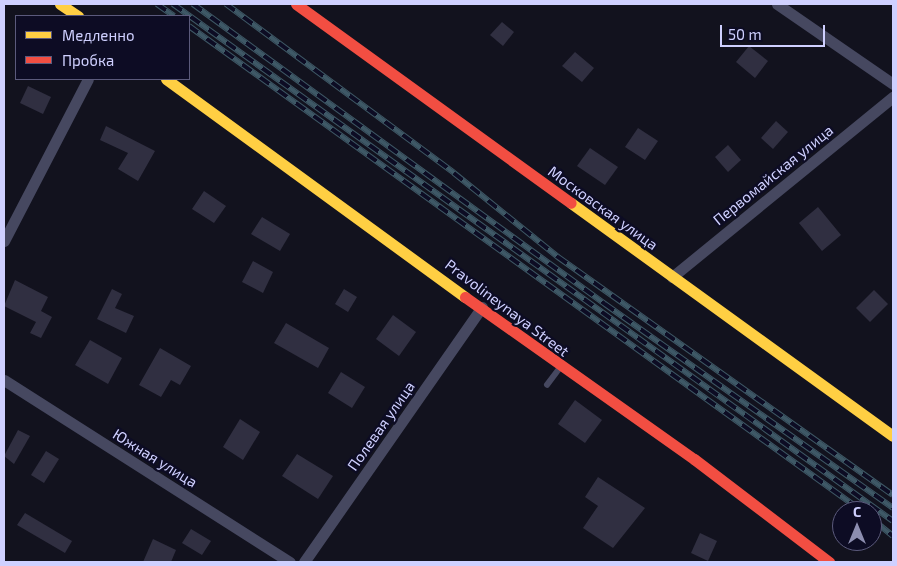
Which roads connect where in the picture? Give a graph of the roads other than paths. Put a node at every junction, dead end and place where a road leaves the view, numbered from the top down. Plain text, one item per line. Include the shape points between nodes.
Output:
1 (60, 4) edge
2 (296, 4) edge
3 (777, 4) edge
4 (76, 15) edge
5 (87, 80) edge
6 (167, 80) edge
7 (893, 84) edge
8 (893, 97) edge
9 (4, 241) edge
10 (672, 277) junction
11 (482, 307) junction
12 (560, 367) junction
13 (4, 380) edge
14 (547, 385) dead end
15 (893, 436) edge
16 (290, 562) edge
17 (304, 562) edge
18 (829, 562) edge

1 - 4 main road
2 - 10 main road, Московская улица
3 - 7 street
5 - 9 street
6 - 11 main road, Pravolineynaya Street
8 - 10 street, Первомайская улица
10 - 15 main road, Московская улица
11 - 12 main road, Pravolineynaya Street
11 - 17 street, Полевая улица
12 - 14 lane
12 - 18 main road, Pravolineynaya Street via 694,459
13 - 16 street, Южная улица

